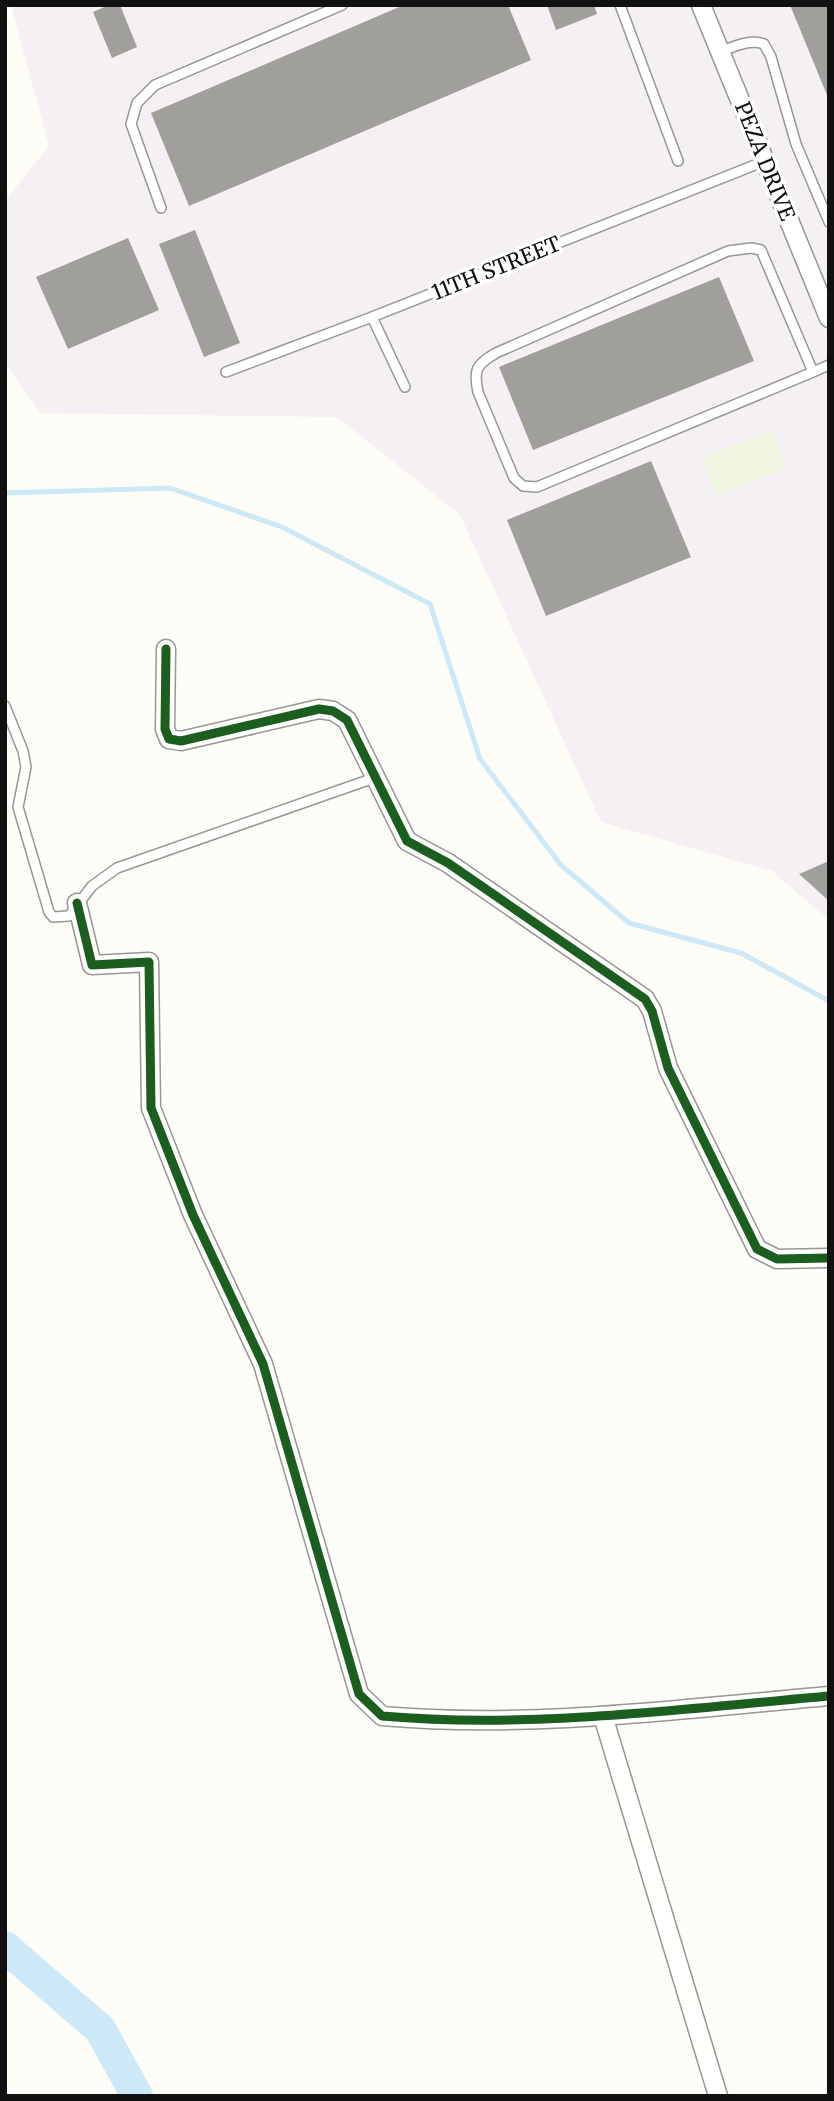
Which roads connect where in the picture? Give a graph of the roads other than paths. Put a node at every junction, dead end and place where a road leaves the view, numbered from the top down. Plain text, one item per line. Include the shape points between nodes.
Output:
1 (342, 5) edge
2 (620, 5) edge
3 (701, 5) edge
4 (720, 52) junction
5 (678, 161) dead end
6 (765, 161) junction
7 (161, 208) dead end
8 (829, 222) edge
9 (372, 317) junction
10 (829, 318) edge
11 (829, 365) edge
12 (226, 372) dead end
13 (813, 372) junction
14 (405, 387) dead end
15 (166, 649) dead end
16 (5, 706) edge
17 (374, 778) junction
18 (77, 903) junction
19 (829, 1258) edge
20 (829, 1696) edge
21 (603, 1716) junction
22 (718, 2096) edge

1 - 7 lane via 155,85 137,103 131,124
2 - 5 lane
3 - 4 street, PEZA DRIVE
4 - 6 street, PEZA DRIVE
4 - 8 lane via 755,41 764,44 796,144
6 - 9 lane, 11TH STREET
6 - 10 street, PEZA DRIVE
9 - 12 lane, 11TH STREET
9 - 14 lane
11 - 13 lane
13 - 13 lane via 537,487 523,486 514,478 475,377 480,362 496,352 728,251 751,248 761,250
15 - 17 street via 165,729 169,739 181,741 319,709 333,711 347,720
16 - 18 lane via 26,767 18,807 49,912 53,917 69,916
17 - 18 lane via 117,868
17 - 19 street via 407,841 448,863 645,999 668,1068 757,1249 776,1259
18 - 21 street via 92,965 149,962 151,1108 193,1215 263,1364 359,1694 382,1716 437,1721
20 - 21 street
21 - 22 street

